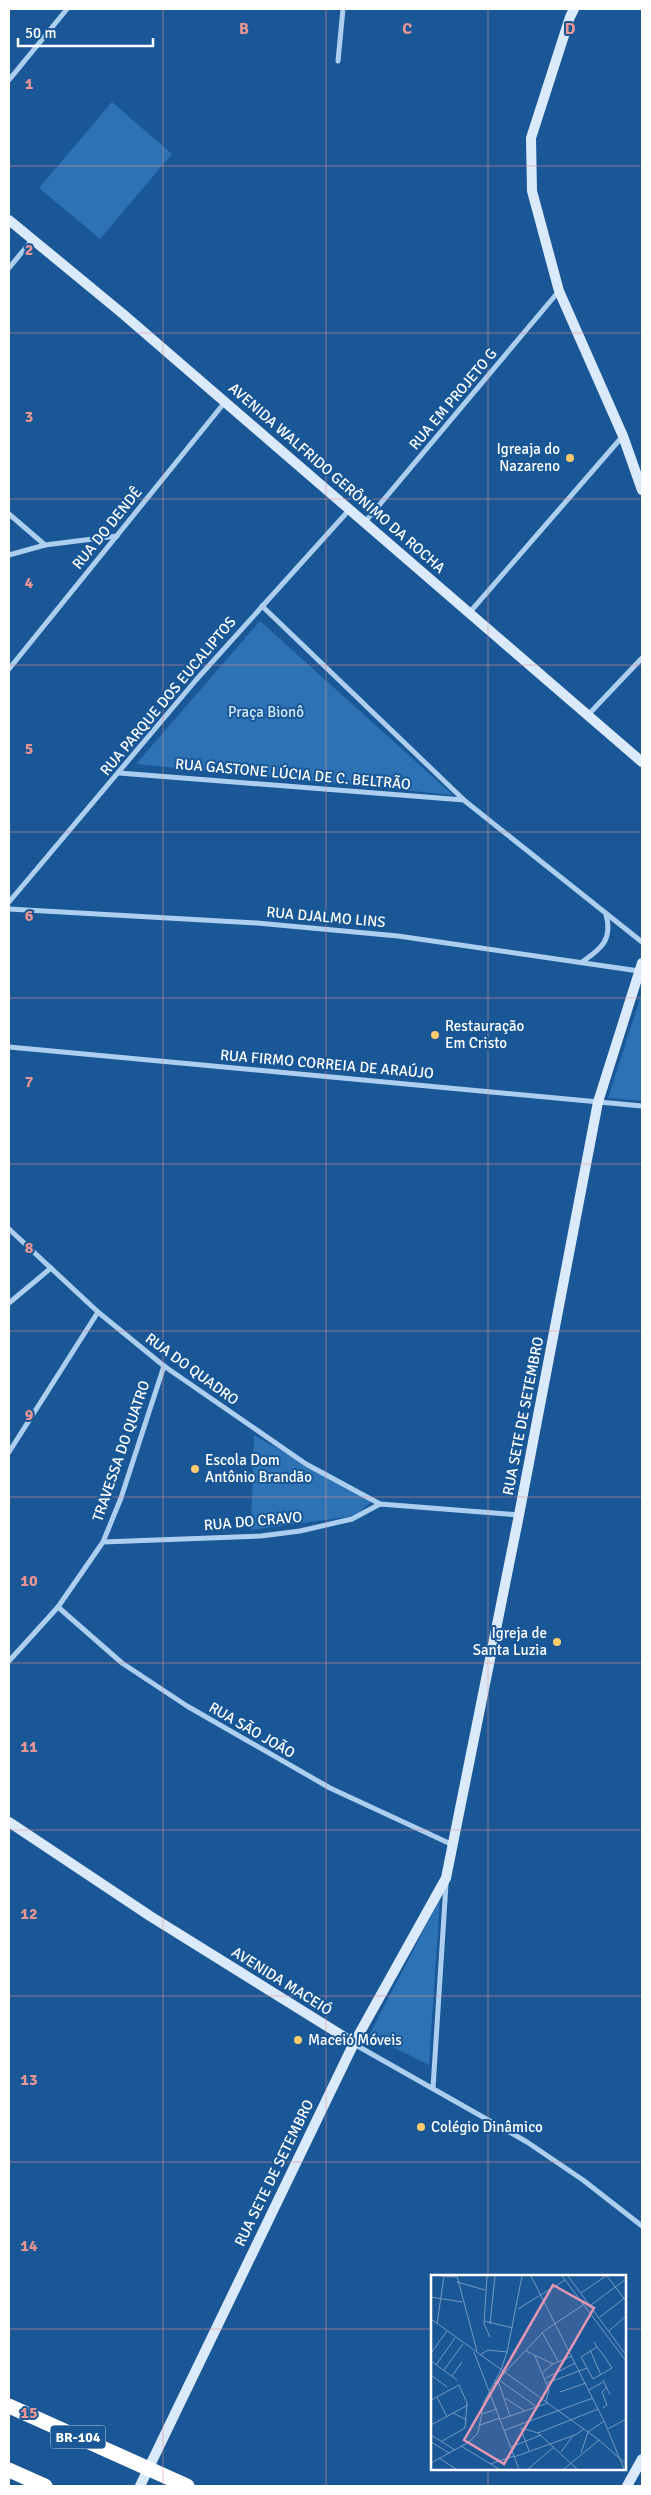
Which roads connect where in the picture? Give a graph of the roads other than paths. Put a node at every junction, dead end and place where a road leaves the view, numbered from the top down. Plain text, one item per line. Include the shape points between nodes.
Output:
1 (67, 9) edge
2 (343, 9) edge
3 (574, 9) edge
4 (338, 61) dead end
5 (9, 80) edge
6 (9, 220) edge
7 (32, 239) junction
8 (9, 268) edge
9 (559, 291) junction
10 (225, 402) junction
11 (623, 436) junction
12 (642, 490) edge
13 (350, 510) junction
14 (9, 514) edge
15 (365, 522) junction
16 (117, 536) junction
17 (45, 545) junction
18 (9, 555) edge
19 (262, 606) junction
20 (470, 612) junction
21 (642, 658) edge
22 (9, 669) edge
23 (587, 716) junction
24 (641, 760) edge
25 (119, 773) junction
26 (465, 800) junction
27 (9, 902) edge
28 (9, 909) edge
29 (606, 914) junction
30 (642, 942) edge
31 (582, 962) junction
32 (641, 967) edge
33 (9, 1047) edge
34 (598, 1102) junction
35 (642, 1106) edge
36 (9, 1229) edge
37 (51, 1268) junction
38 (9, 1303) edge
39 (98, 1312) junction
40 (164, 1366) junction
41 (9, 1452) edge
42 (380, 1504) junction
43 (520, 1515) junction
44 (103, 1542) junction
45 (58, 1607) junction
46 (9, 1661) edge
47 (9, 1822) edge
48 (453, 1844) junction
49 (446, 1878) junction
50 (354, 2043) junction
51 (433, 2088) junction
52 (642, 2226) edge
53 (9, 2406) edge
54 (642, 2459) edge
55 (147, 2469) junction
56 (9, 2470) edge
57 (45, 2486) edge
58 (140, 2486) edge
59 (187, 2486) edge
60 (627, 2486) edge

1 - 5 street
2 - 4 street
3 - 9 street via 531,138 532,192
6 - 7 street, AVENIDA WALFRIDO GERÔNIMO DA ROCHA
7 - 8 street
7 - 10 street, AVENIDA WALFRIDO GERÔNIMO DA ROCHA
9 - 11 street
9 - 15 street, RUA EM PROJETO G
10 - 13 street, AVENIDA WALFRIDO GERÔNIMO DA ROCHA
10 - 16 street, RUA DO DENDÊ
11 - 12 street
11 - 20 street
13 - 15 street, AVENIDA WALFRIDO GERÔNIMO DA ROCHA
13 - 19 street, RUA PARQUE DOS EUCALIPTOS
14 - 17 street
15 - 20 street, AVENIDA WALFRIDO GERÔNIMO DA ROCHA
16 - 17 street
16 - 22 street, RUA DO DENDÊ
17 - 18 street
19 - 25 street, RUA PARQUE DOS EUCALIPTOS
19 - 26 street
20 - 23 street, AVENIDA WALFRIDO GERÔNIMO DA ROCHA
21 - 23 street
23 - 24 street, AVENIDA WALFRIDO GERÔNIMO DA ROCHA
25 - 26 street, RUA GASTONE LÚCIA DE C. BELTRÃO
25 - 27 street, RUA PARQUE DOS EUCALIPTOS
26 - 29 street
28 - 31 street, RUA DJALMO LINS via 257,923 398,936
29 - 30 street
29 - 31 street via 608,936 601,950
31 - 32 street, RUA DJALMO LINS
32 - 34 street, RUA SETE DE SETEMBRO
33 - 34 street, RUA FIRMO CORREIA DE ARAÚJO
34 - 35 street, RUA FIRMO CORREIA DE ARAÚJO
34 - 43 street, RUA SETE DE SETEMBRO
36 - 37 street, RUA DO QUADRO
37 - 38 street
37 - 39 street, RUA DO QUADRO
39 - 40 street, RUA DO QUADRO
39 - 41 street
40 - 42 street, RUA DO QUADRO via 306,1464
40 - 44 street, TRAVESSA DO QUATRO via 121,1498
42 - 43 street
42 - 44 street, RUA DO CRAVO via 352,1519 300,1531 261,1536
43 - 48 street, RUA SETE DE SETEMBRO
44 - 45 street, TRAVESSA DO QUATRO
45 - 46 street, TRAVESSA DO QUATRO
45 - 48 street, RUA SÃO JOÃO via 122,1663 187,1706 330,1788
47 - 50 street, AVENIDA MACEIÓ via 150,1916
48 - 49 street, RUA SETE DE SETEMBRO
49 - 50 street, RUA SETE DE SETEMBRO
49 - 51 street, RUA SETE DE SETEMBRO
50 - 51 street, AVENIDA MACEIÓ
50 - 55 street, RUA SETE DE SETEMBRO
51 - 52 street, AVENIDA MACEIÓ via 527,2142
53 - 55 highway, BR-104
54 - 60 street
55 - 58 street, RUA SETE DE SETEMBRO
55 - 59 highway, BR-104
56 - 57 highway

